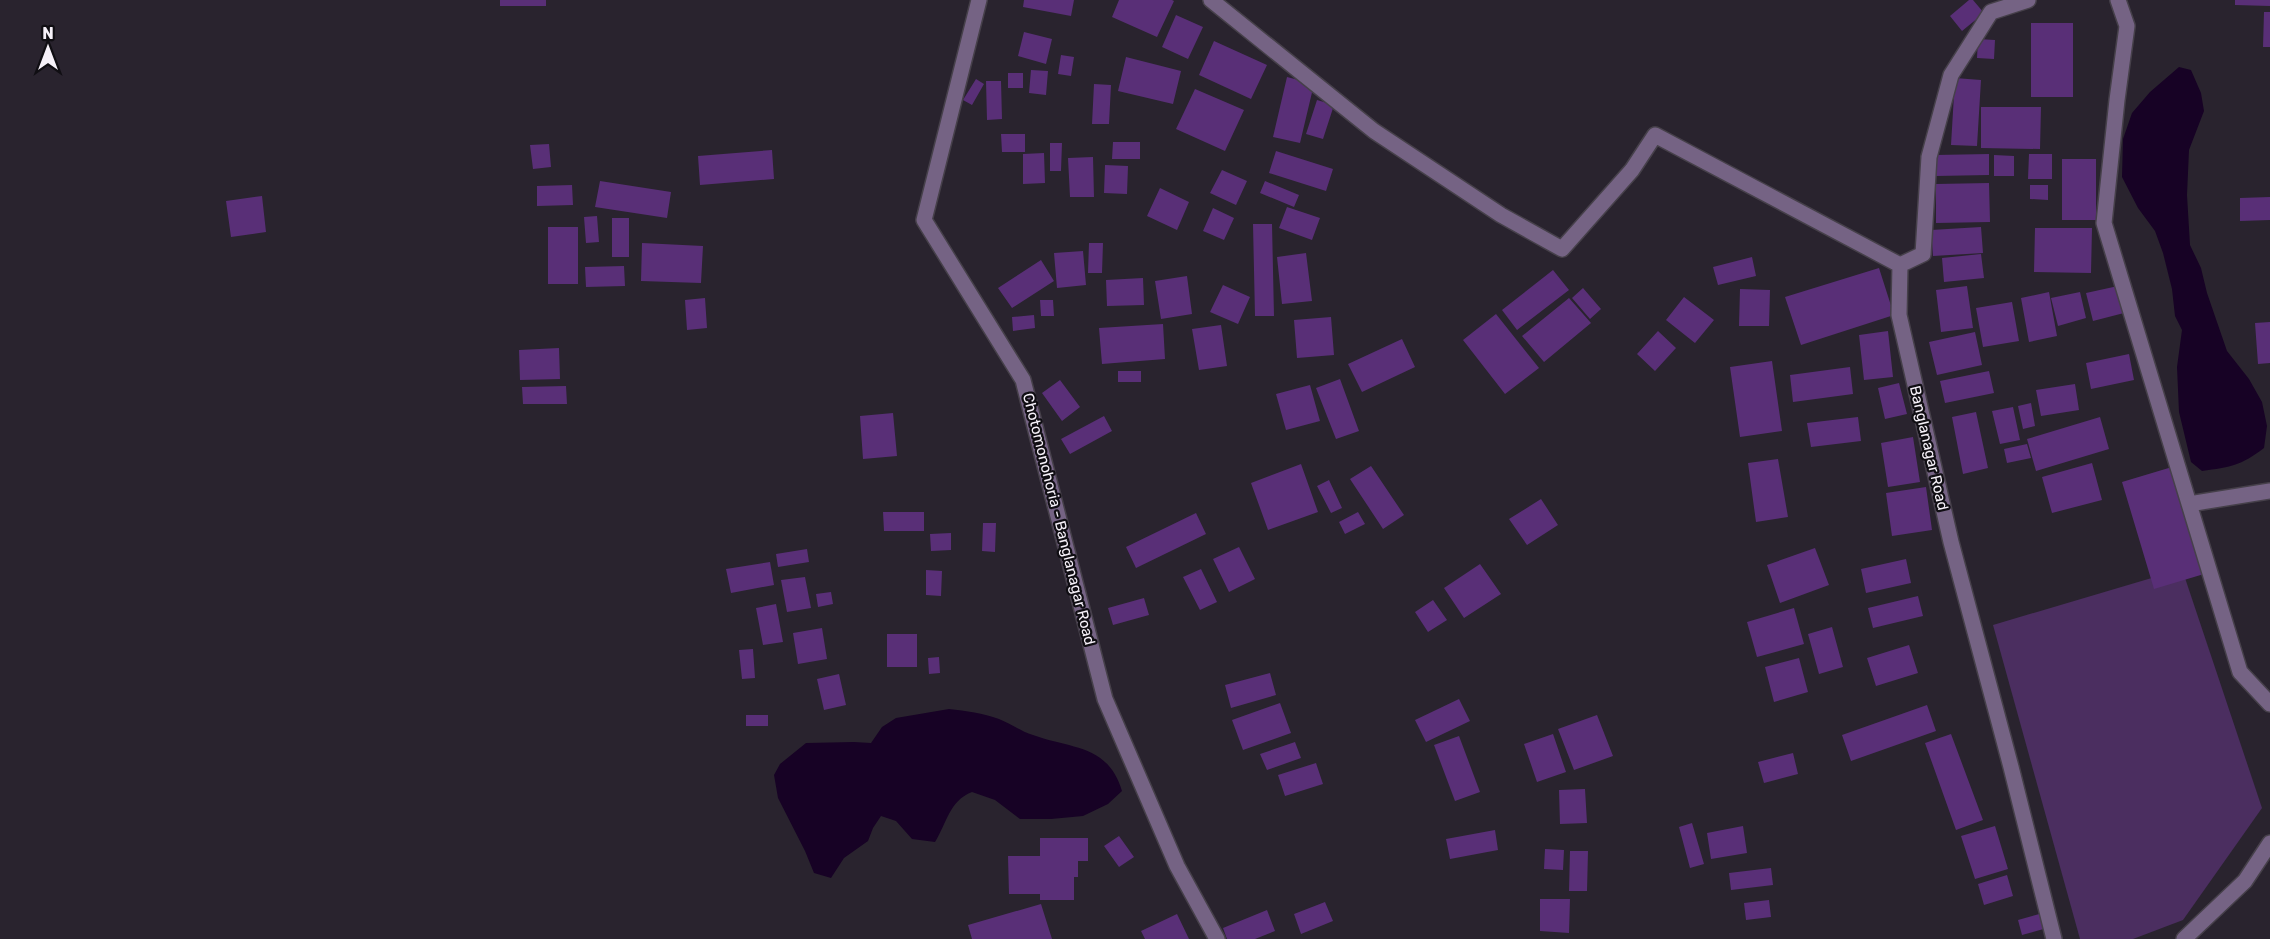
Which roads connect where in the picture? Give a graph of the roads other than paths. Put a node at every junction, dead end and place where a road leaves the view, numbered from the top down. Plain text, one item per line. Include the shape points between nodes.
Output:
1 (979, 0) edge
2 (1211, 0) edge
3 (2028, 0) edge
4 (2118, 0) edge
5 (1900, 265) junction
6 (2270, 491) edge
7 (2189, 504) junction
8 (2270, 704) edge
9 (2270, 843) edge
10 (1217, 939) edge
11 (2054, 939) edge
12 (2184, 939) edge

1 - 10 street, Chotomonohoria - Banglanagar Road via 924,220 1023,380 1105,699 1177,866
2 - 5 street via 1374,131 1501,215 1562,249 1632,170 1655,135
3 - 5 street via 1991,12 1951,75 1929,157 1923,254
4 - 7 street via 2127,26 2104,224
5 - 11 street, Banglanagar Road via 1899,315 1945,519
6 - 7 street
7 - 8 street via 2240,672
9 - 12 street via 2245,881

